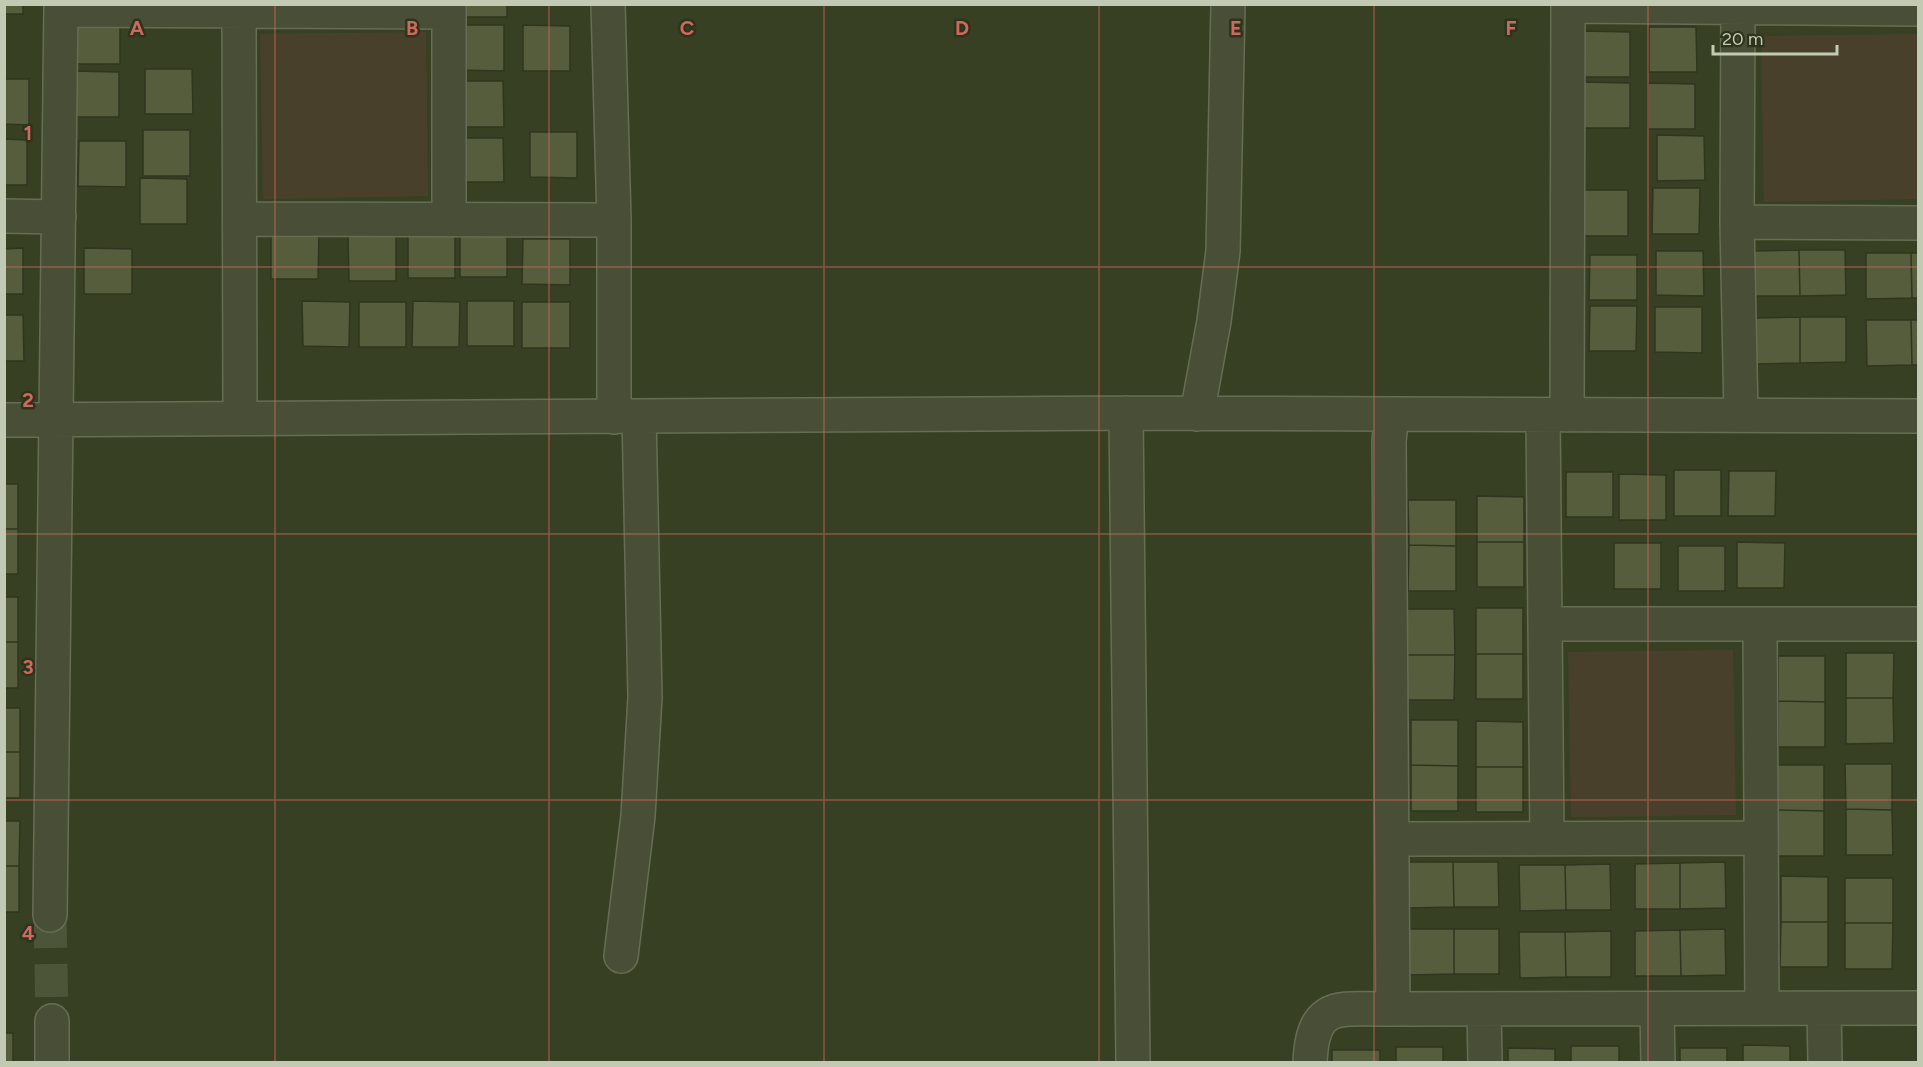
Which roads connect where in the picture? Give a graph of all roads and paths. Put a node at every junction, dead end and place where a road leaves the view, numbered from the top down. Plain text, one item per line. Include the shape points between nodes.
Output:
1 (608, 4) edge
2 (1228, 4) edge
3 (1568, 5) edge
4 (61, 7) edge
5 (449, 8) edge
6 (1738, 8) junction
7 (1918, 9) edge
8 (239, 11) junction
9 (4, 216) edge
10 (58, 217) junction
11 (240, 219) junction
12 (449, 220) junction
13 (614, 220) junction
14 (1737, 222) junction
15 (1918, 223) edge
16 (1126, 413) junction
17 (1197, 414) junction
18 (1392, 414) junction
19 (1555, 415) junction
20 (1741, 415) junction
21 (1918, 416) edge
22 (627, 417) junction
23 (240, 418) junction
24 (4, 420) edge
25 (57, 420) junction
26 (1545, 624) junction
27 (1760, 624) junction
28 (1918, 624) edge
29 (1392, 838) junction
30 (1546, 838) junction
31 (1761, 838) junction
32 (50, 915) tunnel mouth
33 (621, 956) dead end
34 (1762, 1008) junction
35 (1918, 1008) edge
36 (1393, 1009) junction
37 (1484, 1009) junction
38 (1657, 1009) junction
39 (1824, 1009) junction
40 (52, 1021) tunnel mouth
41 (52, 1062) edge
42 (1133, 1062) edge
43 (1310, 1062) edge
44 (1485, 1062) edge
45 (1658, 1062) edge
46 (1825, 1062) edge

1 - 13 street
2 - 17 street via 1223,251
3 - 6 street
3 - 19 street
4 - 8 street
4 - 10 street
5 - 8 street
5 - 12 street
6 - 7 street
6 - 14 street
8 - 11 street
9 - 10 street
10 - 25 street
11 - 12 street
11 - 23 street
12 - 13 street
13 - 22 street
14 - 15 street
14 - 20 street
16 - 17 street
16 - 22 street
16 - 42 street
17 - 18 street
18 - 19 street
18 - 29 street
19 - 20 street
19 - 26 street
20 - 21 street
22 - 23 street
22 - 33 street via 645,696 638,816
23 - 25 street
24 - 25 street
25 - 32 street
26 - 27 street
26 - 30 street
27 - 28 street
27 - 31 street
29 - 30 street
29 - 36 street
30 - 31 street
31 - 34 street
34 - 38 street
34 - 39 street
35 - 39 street
36 - 37 street
36 - 43 street via 1325,1014 1316,1025
37 - 38 street
37 - 44 street
38 - 45 street
39 - 46 street
40 - 41 street

